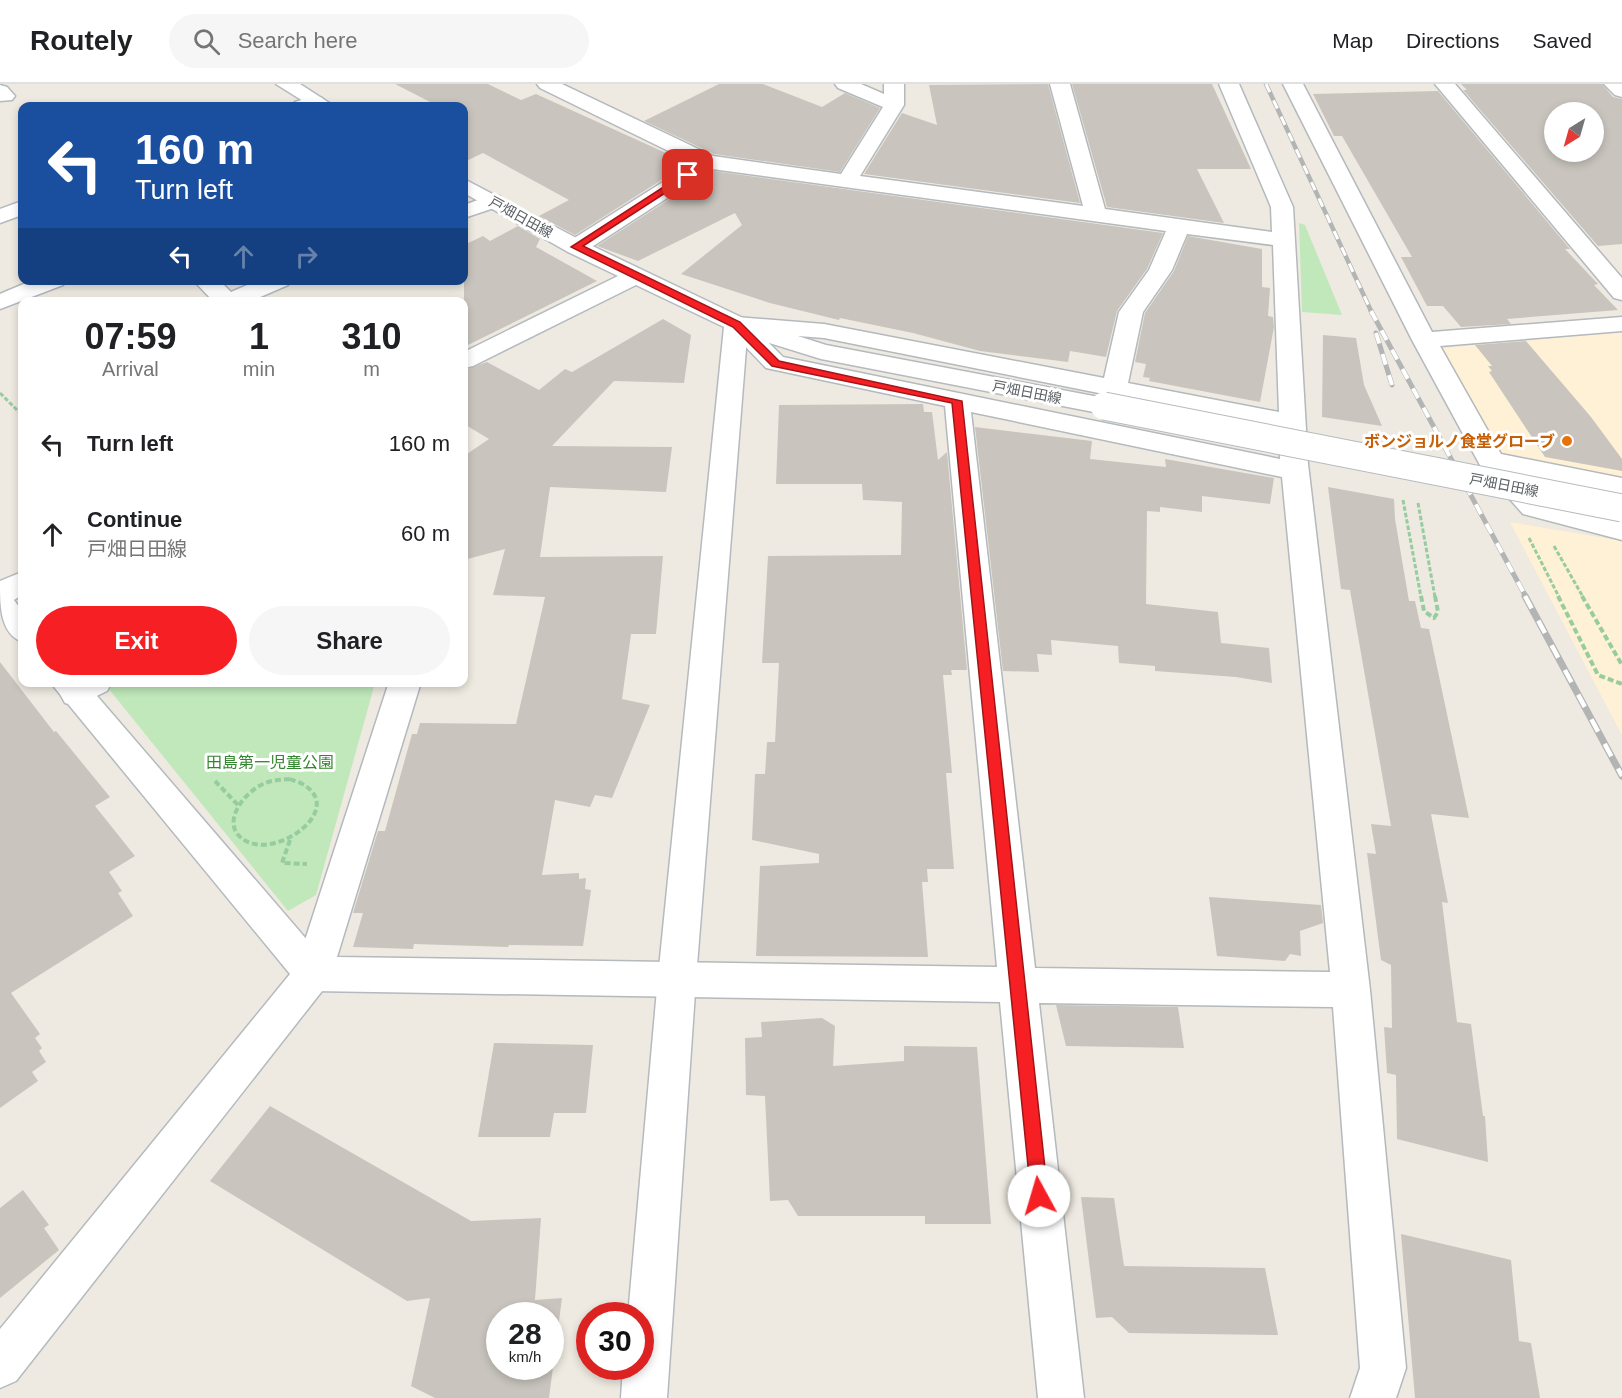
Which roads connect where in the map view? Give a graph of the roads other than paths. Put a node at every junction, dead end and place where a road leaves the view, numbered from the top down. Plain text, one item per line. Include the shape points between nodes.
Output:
1 (285, 84) edge
2 (547, 84) edge
3 (845, 84) edge
4 (894, 84) edge
5 (1060, 84) edge
6 (1229, 84) edge
7 (1293, 84) edge
8 (1445, 84) edge
9 (1614, 84) edge
10 (1622, 91) edge
11 (310, 102) edge
12 (894, 105) junction
13 (708, 162) junction
14 (847, 181) junction
15 (468, 187) edge
16 (492, 201) junction
17 (18, 209) edge
18 (468, 210) edge
19 (1096, 215) junction
20 (0, 216) edge
21 (1179, 226) junction
22 (1282, 240) junction
23 (576, 247) junction
24 (636, 276) junction
25 (42, 285) edge
26 (209, 285) edge
27 (267, 285) edge
28 (1622, 293) edge
29 (223, 297) edge
30 (237, 297) edge
31 (0, 302) edge
32 (736, 324) junction
33 (1622, 324) edge
34 (1424, 340) junction
35 (468, 359) edge
36 (1109, 397) junction
37 (957, 401) junction
38 (1293, 423) junction
39 (1491, 461) junction
40 (1295, 471) junction
41 (1622, 487) edge
42 (1622, 508) edge
43 (1622, 530) edge
44 (18, 585) edge
45 (0, 594) edge
46 (0, 604) edge
47 (18, 626) edge
48 (80, 687) edge
49 (403, 687) edge
50 (313, 974) junction
51 (677, 978) junction
52 (1017, 985) junction
53 (1351, 990) junction
54 (0, 1365) edge
55 (644, 1398) edge
56 (1061, 1398) edge
57 (1373, 1398) edge

1 - 11 street
2 - 13 street
3 - 12 street
4 - 12 street
5 - 19 street
6 - 22 street via 1282,207
7 - 34 street
8 - 28 street
9 - 10 street
12 - 14 street
13 - 14 street
13 - 23 street
14 - 19 street
15 - 16 street, 戸畑日田線
16 - 18 street
16 - 23 street, 戸畑日田線
17 - 20 street
19 - 21 street
21 - 22 street
21 - 36 street via 1160,270 1131,312
22 - 38 street
23 - 24 street, 戸畑日田線
24 - 32 street, 戸畑日田線
24 - 35 street
25 - 31 street
26 - 29 street
27 - 30 street
32 - 36 street, 戸畑日田線 via 821,352
32 - 37 street via 775,363
32 - 51 street
33 - 34 street
34 - 39 street
36 - 38 street
36 - 42 street, 戸畑日田線, bridge
37 - 40 street
37 - 52 street
38 - 40 street
39 - 41 street
39 - 43 street via 1533,507
40 - 53 street
44 - 45 street
46 - 47 street
48 - 50 street
49 - 50 street
50 - 51 street
50 - 54 street
51 - 52 street
51 - 55 street
52 - 53 street
52 - 56 street
53 - 57 street via 1383,1368

